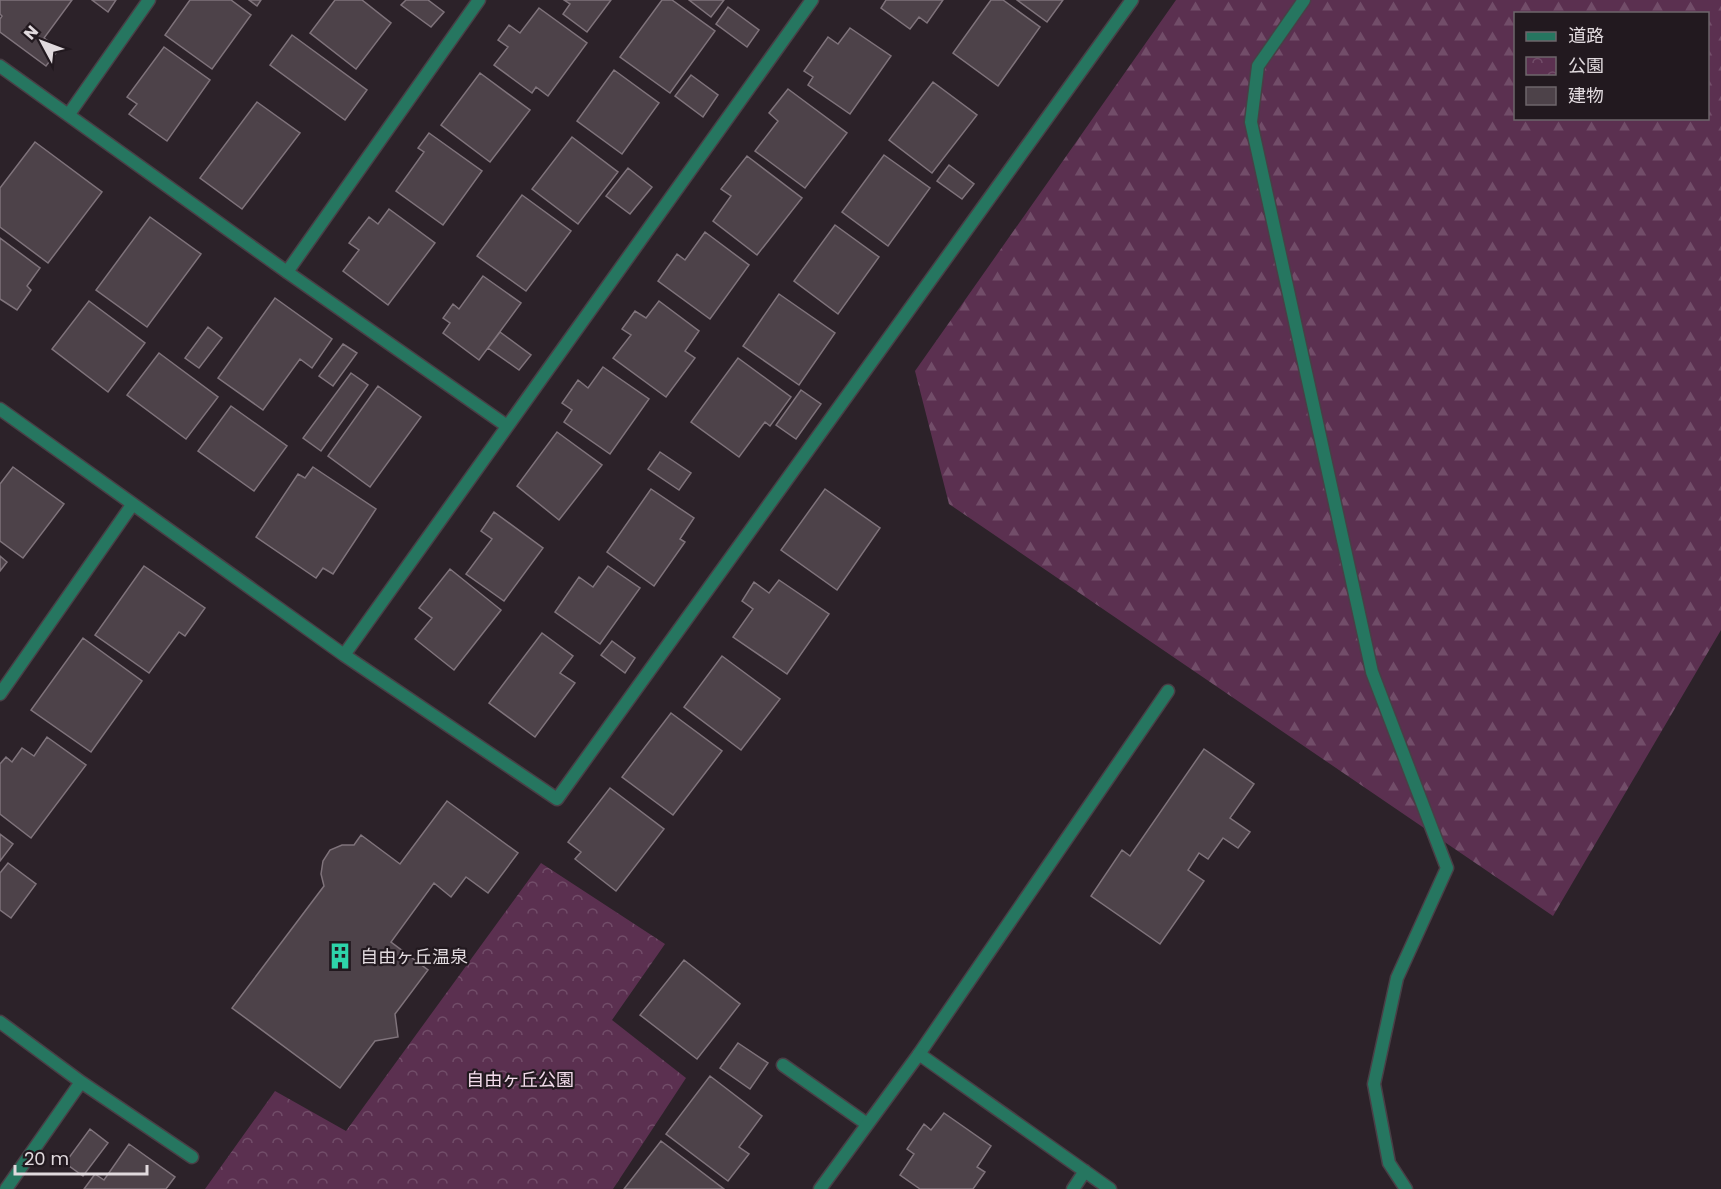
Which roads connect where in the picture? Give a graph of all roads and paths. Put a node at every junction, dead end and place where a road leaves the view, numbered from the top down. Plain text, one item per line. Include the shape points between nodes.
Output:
1 (149, 0) edge
2 (480, 0) edge
3 (812, 0) edge
4 (1132, 0) edge
5 (1304, 0) edge
6 (0, 66) edge
7 (69, 114) junction
8 (287, 272) junction
9 (0, 409) edge
10 (507, 426) junction
11 (132, 505) junction
12 (344, 655) junction
13 (1168, 692) dead end
14 (0, 694) edge
15 (0, 1022) edge
16 (919, 1054) junction
17 (783, 1065) dead end
18 (81, 1082) junction
19 (867, 1124) junction
20 (192, 1157) dead end
21 (1085, 1172) junction
22 (6, 1189) edge
23 (820, 1189) edge
24 (1073, 1189) edge
25 (1110, 1189) edge
26 (1406, 1189) edge

1 - 7 street
2 - 8 street
3 - 10 street
4 - 12 street via 557,799
5 - 26 street via 1258,66 1251,122 1372,672 1447,868 1397,978 1374,1084 1389,1163
6 - 7 street
7 - 8 street
8 - 10 street
9 - 11 street
10 - 12 street
11 - 12 street
11 - 14 street
13 - 16 street
15 - 18 street
16 - 19 street
16 - 21 street
17 - 19 street
18 - 20 street
18 - 22 street
19 - 23 street
21 - 24 street
21 - 25 street

